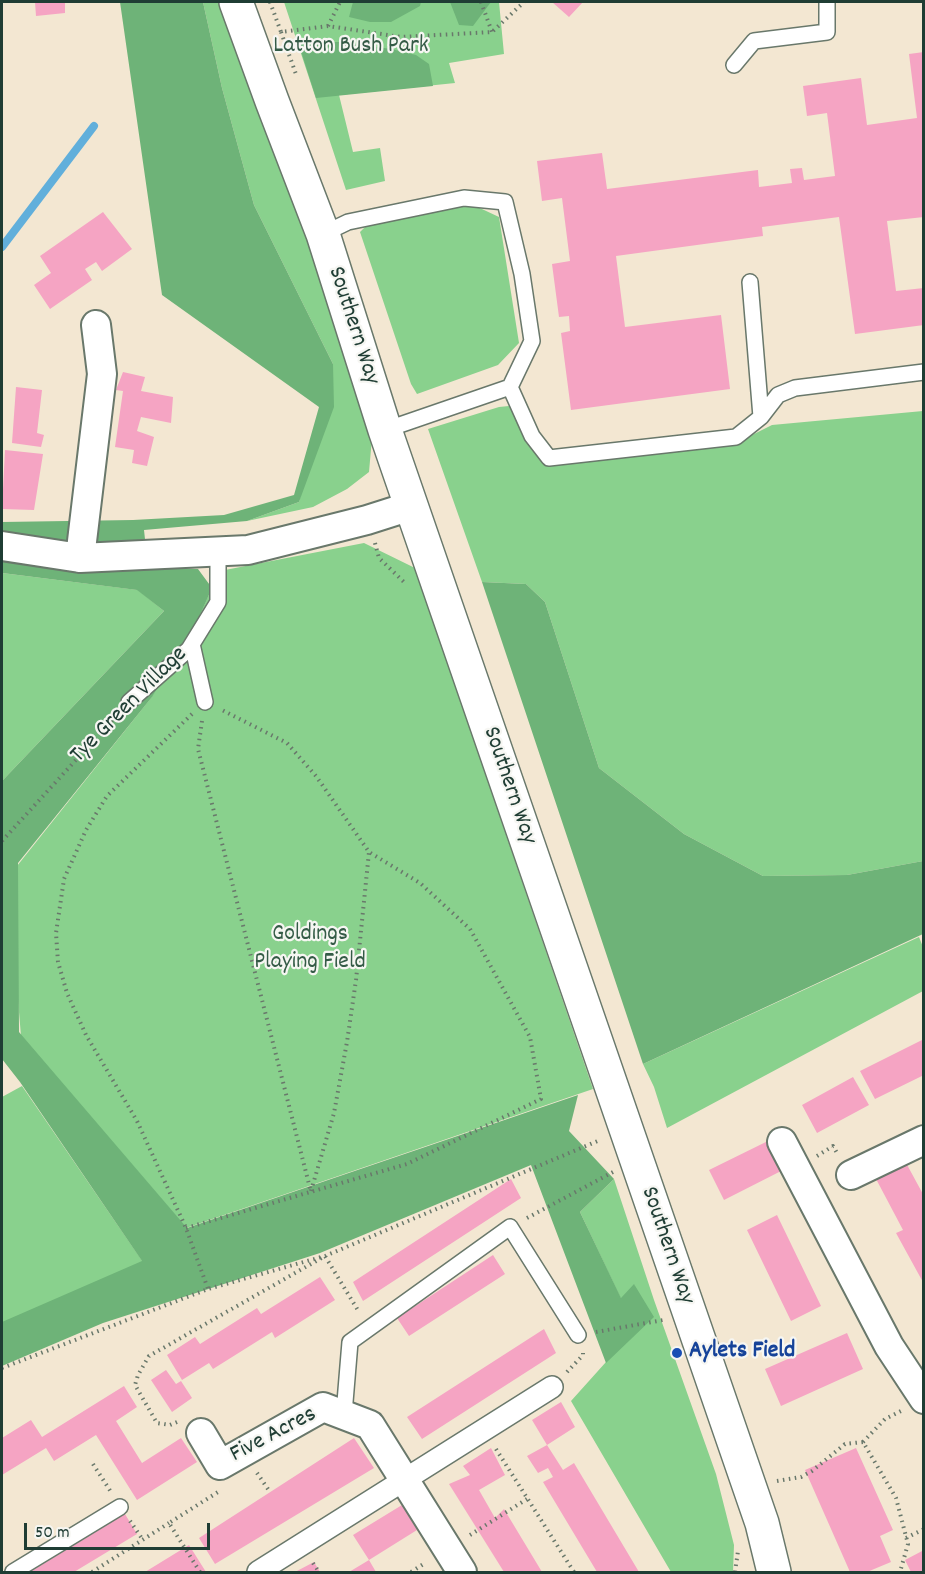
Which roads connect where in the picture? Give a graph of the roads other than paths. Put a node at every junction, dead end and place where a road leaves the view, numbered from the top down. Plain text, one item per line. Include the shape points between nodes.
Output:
1 (236, 2) edge
2 (827, 2) edge
3 (734, 65) dead end
4 (323, 234) junction
5 (750, 282) dead end
6 (96, 325) dead end
7 (924, 372) edge
8 (510, 387) junction
9 (761, 417) junction
10 (385, 430) junction
11 (411, 506) junction
12 (2, 546) edge
13 (218, 552) junction
14 (80, 558) junction
15 (192, 644) junction
16 (129, 702) road end
17 (205, 702) road end
18 (924, 1140) edge
19 (782, 1142) dead end
20 (850, 1175) road end
21 (578, 1335) road end
22 (552, 1387) road end
23 (923, 1399) edge
24 (344, 1414) junction
25 (201, 1433) road end
26 (404, 1480) junction
27 (120, 1507) dead end
28 (13, 1572) edge
29 (258, 1572) edge
30 (462, 1572) edge
31 (774, 1572) edge

1 - 4 main road, Southern Way
2 - 3 lane via 827,32 754,41
4 - 8 lane via 348,222 464,198 505,202 532,341
4 - 10 main road, Southern Way
5 - 9 lane
6 - 14 street via 102,374
7 - 9 lane via 795,388 778,395
8 - 9 lane via 532,436 549,458 736,437
8 - 10 lane
10 - 11 main road, Southern Way
11 - 13 street via 248,550
11 - 31 main road, Southern Way via 762,1523
12 - 14 street
13 - 14 street
13 - 15 lane, Tye Green Village via 218,602
15 - 16 lane, Tye Green Village
15 - 17 lane
18 - 20 street
19 - 23 street via 889,1346
21 - 24 lane via 510,1227 350,1342
22 - 26 street
24 - 25 street, Five Acres via 323,1407 220,1465
24 - 26 street, Five Acres via 370,1425
26 - 29 street
26 - 30 street, Five Acres
27 - 28 lane

